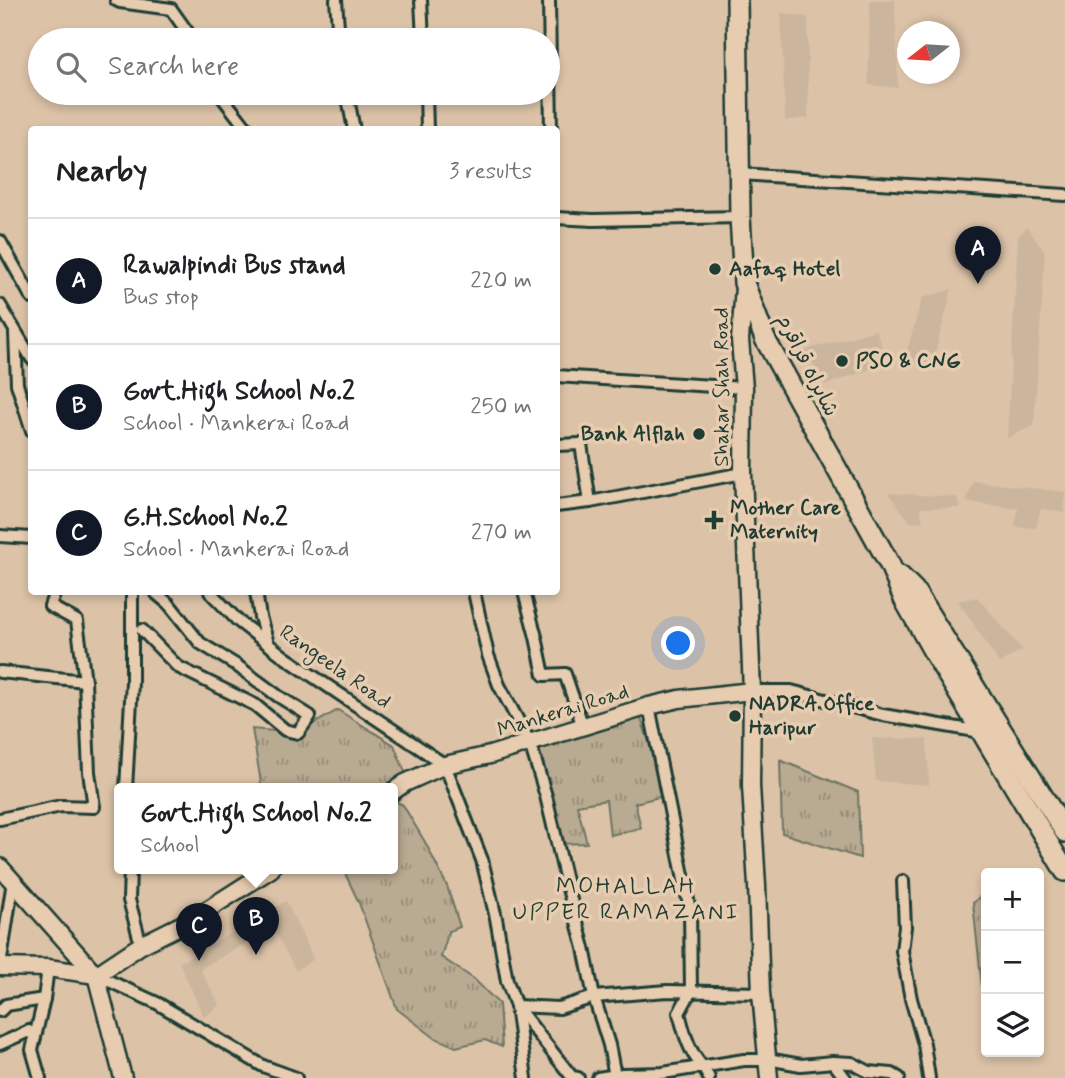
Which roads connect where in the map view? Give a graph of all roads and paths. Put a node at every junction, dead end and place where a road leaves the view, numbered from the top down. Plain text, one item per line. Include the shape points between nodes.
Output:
1 (116, 0) edge
2 (336, 0) edge
3 (421, 0) edge
4 (548, 0) edge
5 (737, 0) edge
6 (184, 28) edge
7 (338, 28) edge
8 (422, 28) edge
9 (549, 28) edge
10 (228, 105) edge
11 (349, 105) edge
12 (426, 105) edge
13 (550, 105) edge
14 (245, 126) edge
15 (353, 126) edge
16 (427, 126) edge
17 (551, 126) edge
18 (740, 174) junction
19 (1065, 195) edge
20 (740, 217) junction
21 (560, 218) edge
22 (0, 241) edge
23 (744, 282) junction
24 (28, 291) edge
25 (0, 305) edge
26 (15, 333) junction
27 (28, 353) edge
28 (560, 376) edge
29 (744, 388) junction
30 (28, 418) edge
31 (560, 445) edge
32 (743, 473) junction
33 (590, 502) junction
34 (560, 506) edge
35 (0, 536) edge
36 (28, 538) edge
37 (890, 565) junction
38 (54, 595) edge
39 (132, 595) edge
40 (158, 595) edge
41 (213, 595) edge
42 (256, 595) edge
43 (475, 595) edge
44 (525, 595) edge
45 (142, 629) dead end
46 (268, 644) junction
47 (0, 673) edge
48 (85, 681) junction
49 (752, 691) junction
50 (649, 706) junction
51 (583, 727) junction
52 (981, 732) junction
53 (530, 743) junction
54 (445, 765) junction
55 (126, 783) edge
56 (398, 788) edge
57 (0, 819) edge
58 (1065, 832) edge
59 (0, 867) edge
60 (1065, 871) edge
61 (130, 874) edge
62 (263, 874) edge
63 (13, 881) junction
64 (903, 881) dead end
65 (141, 945) junction
66 (0, 967) edge
67 (48, 968) junction
68 (96, 975) junction
69 (691, 991) junction
70 (761, 993) junction
71 (594, 997) junction
72 (44, 999) junction
73 (516, 1006) junction
74 (0, 1011) edge
75 (35, 1037) junction
76 (0, 1044) edge
77 (768, 1060) junction
78 (833, 1062) junction
79 (704, 1067) junction
80 (615, 1076) junction
81 (40, 1078) edge
82 (123, 1078) edge
83 (296, 1078) edge
84 (526, 1078) edge
85 (578, 1078) edge
86 (598, 1078) edge
87 (709, 1078) edge
88 (769, 1078) edge
89 (845, 1078) edge
90 (899, 1078) edge
91 (929, 1078) edge

1 - 6 street via 171,9
2 - 7 street
3 - 8 street
4 - 9 street
5 - 18 highway, شاہراہ قراقرم
10 - 14 street
11 - 15 street
12 - 16 street
13 - 17 street
18 - 19 street
18 - 20 highway, شاہراہ قراقرم
20 - 21 street
20 - 23 highway, شاہراہ قراقرم
22 - 24 street
23 - 29 main road, Shakar Shah Road via 740,340
23 - 37 highway, شاہراہ قراقرم via 765,340
25 - 26 street
26 - 27 street
26 - 30 street via 17,384
28 - 29 street
29 - 32 main road, Shakar Shah Road
31 - 33 street via 581,444
32 - 33 street
32 - 49 main road, Shakar Shah Road
33 - 34 street
35 - 36 street
37 - 52 highway, شاہراہ قراقرم via 904,599
37 - 58 highway, شاہراہ قراقرم via 914,590
38 - 48 street via 50,606 77,621
39 - 55 street
40 - 45 street via 200,643 310,716 298,733 285,730 255,705 178,667
41 - 46 street, Rangeela Road
42 - 46 street
43 - 53 street via 499,685
44 - 51 street via 544,675 565,674
46 - 54 street, Rangeela Road
47 - 48 street
48 - 57 street via 94,807 61,806
49 - 50 main road, Mankerai Road
49 - 52 street via 791,691 883,715
49 - 70 main road, Shakar Shah Road via 751,786
50 - 51 main road, Mankerai Road
50 - 69 street via 690,910
51 - 53 main road, Mankerai Road
52 - 60 highway, شاہراہ قراقرم
53 - 54 main road, Mankerai Road
53 - 71 street via 547,796
54 - 56 main road, Mankerai Road
54 - 73 street via 482,860
59 - 63 main road
61 - 65 street via 129,900
62 - 65 main road
63 - 66 street
63 - 68 main road
64 - 91 street via 902,951
65 - 68 main road
66 - 67 main road
67 - 68 main road
67 - 72 street
68 - 82 main road
68 - 83 street via 157,1003 263,1066
69 - 70 street
69 - 71 street
69 - 79 street via 679,1013 686,1037
70 - 77 main road, Shakar Shah Road
71 - 73 street via 559,1008
71 - 80 street
72 - 74 street via 6,1005
72 - 75 street
73 - 84 street
73 - 85 street via 572,1077
75 - 76 street via 29,1031
75 - 81 street via 32,1050
77 - 78 street via 801,1065
77 - 79 street
77 - 88 main road, Shakar Shah Road
78 - 89 street
78 - 90 street via 852,1063
79 - 80 street
79 - 87 street
80 - 86 street

